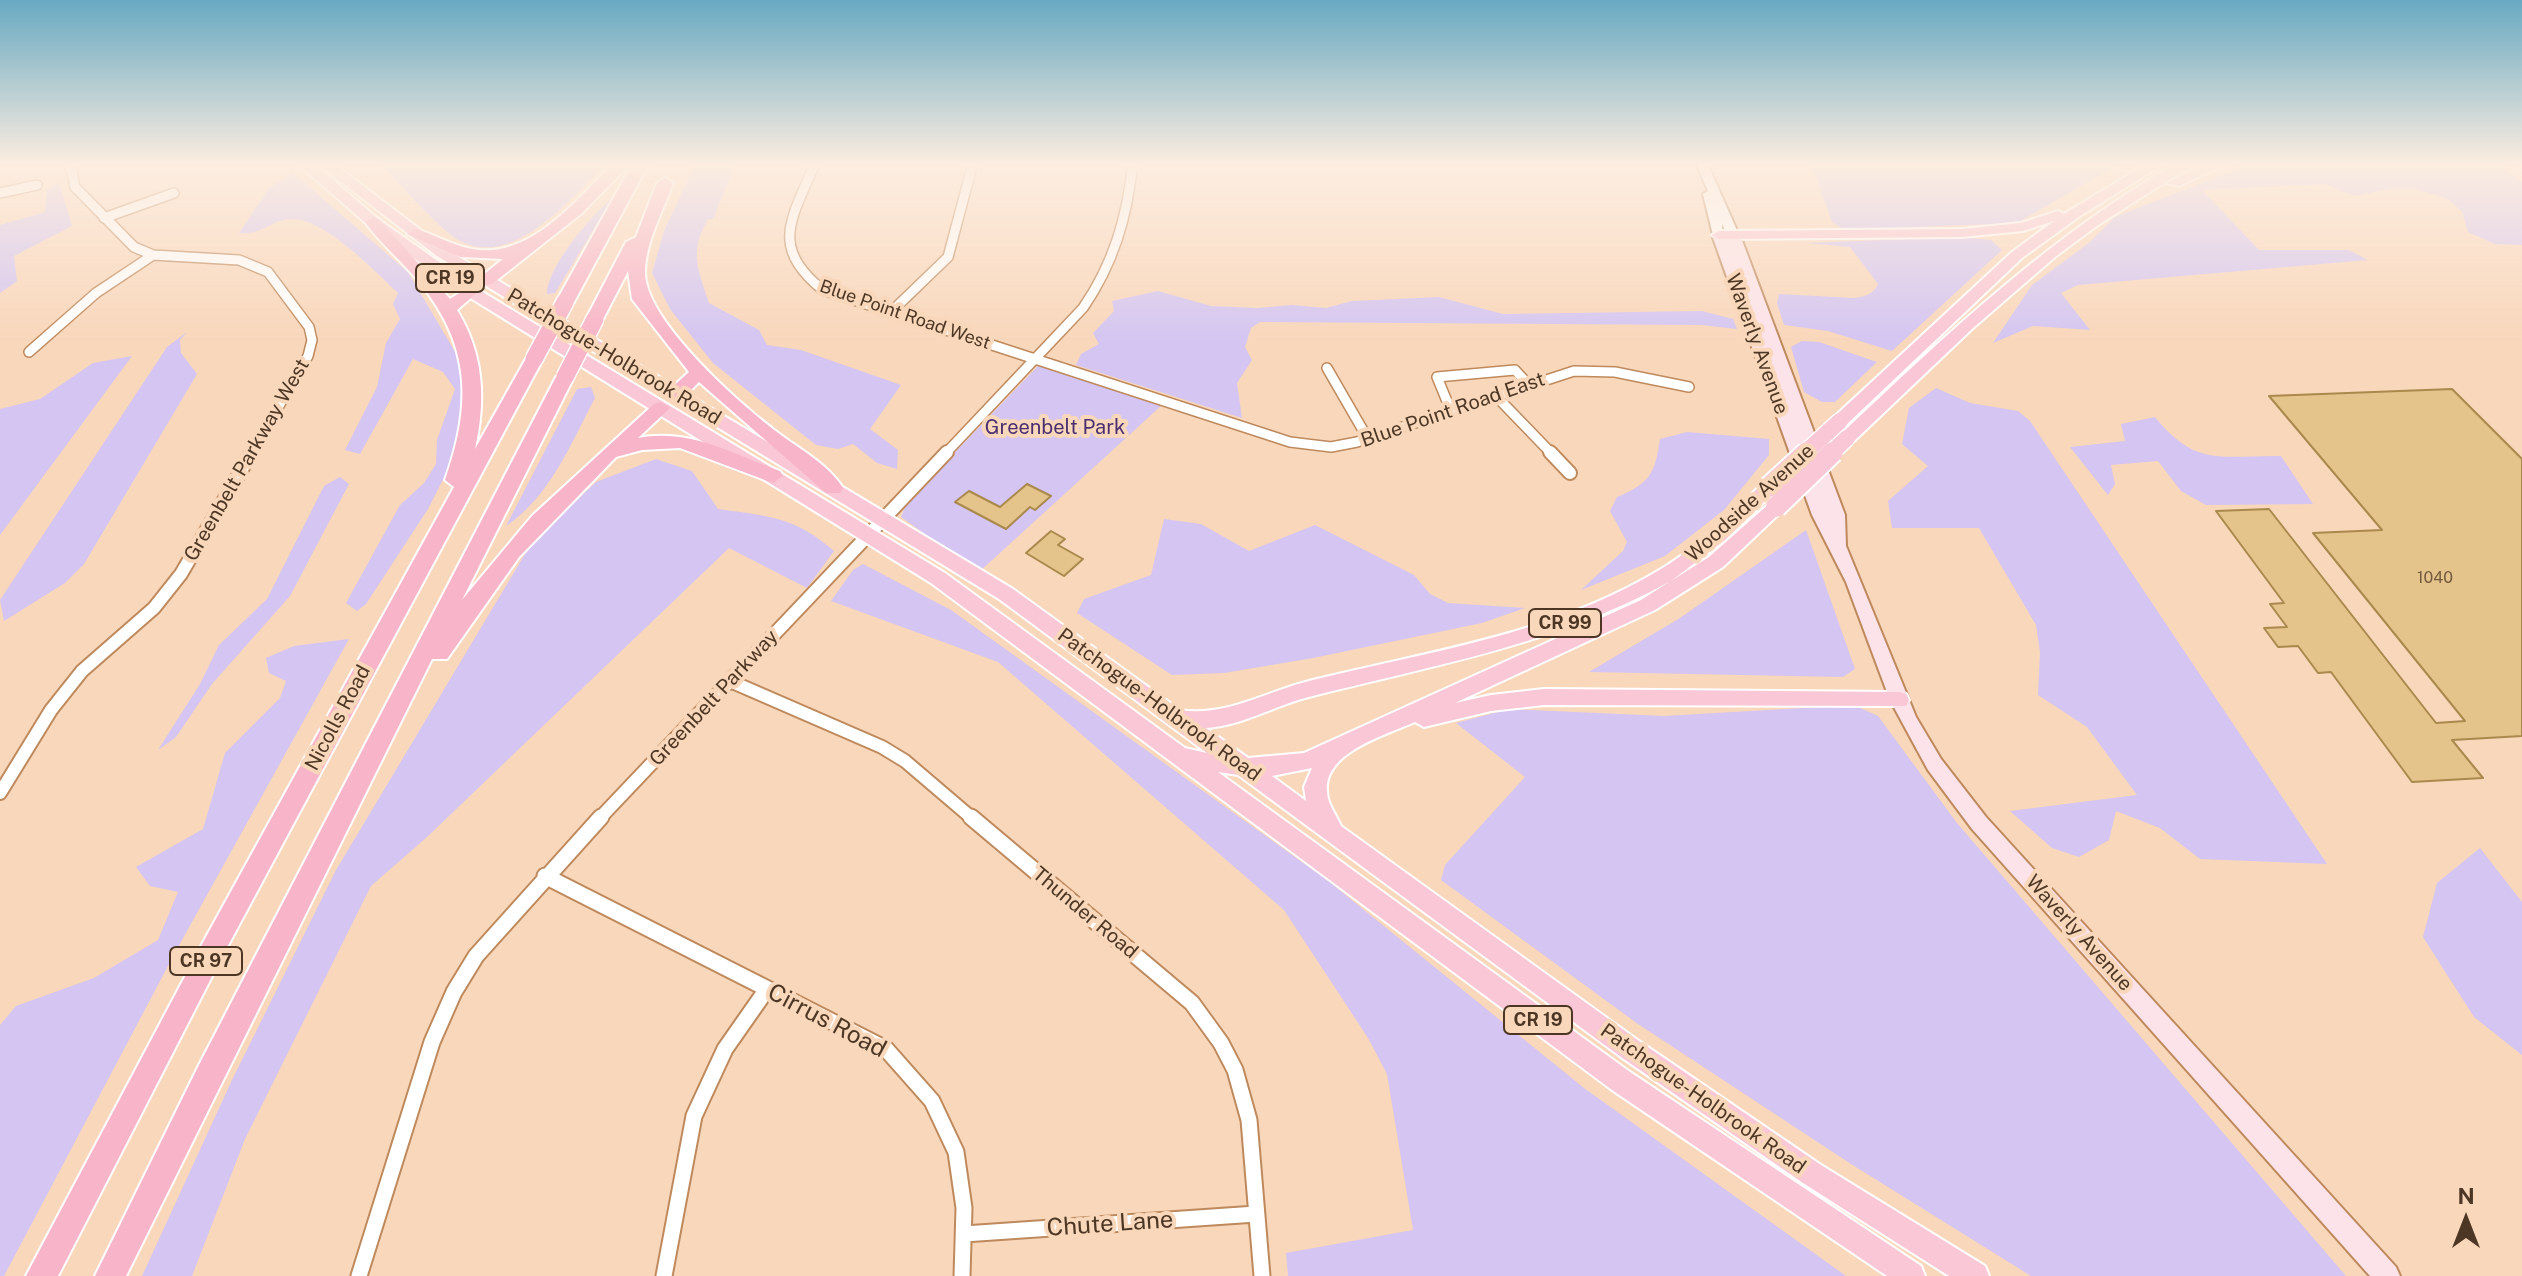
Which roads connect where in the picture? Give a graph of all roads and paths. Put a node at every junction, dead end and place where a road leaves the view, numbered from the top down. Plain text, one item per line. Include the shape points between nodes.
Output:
1 (373, 222) joint
2 (108, 223) edge
3 (400, 223) edge
4 (560, 223) edge
5 (608, 223) edge
6 (645, 223) edge
7 (651, 223) edge
8 (793, 223) edge
9 (957, 223) edge
10 (1126, 223) edge
11 (1722, 223) edge
12 (2040, 223) edge
13 (2074, 223) edge
14 (2081, 223) edge
15 (415, 234) junction
16 (1726, 235) junction
17 (539, 239) junction
18 (153, 255) junction
19 (486, 280) junction
20 (470, 291) junction
21 (447, 310) junction
22 (891, 312) junction
23 (29, 352) dead end
24 (1036, 358) junction
25 (1327, 368) dead end
26 (1905, 368) junction
27 (701, 370) junction
28 (1528, 384) junction
29 (1689, 387) dead end
30 (1496, 396) junction
31 (668, 401) junction
32 (1451, 411) junction
33 (1368, 439) junction
34 (608, 454) junction
35 (1570, 473) dead end
36 (773, 476) junction
37 (833, 488) junction
38 (1773, 497) junction
39 (884, 519) junction
40 (868, 535) junction
41 (418, 571) junction
42 (730, 681) junction
43 (1899, 700) junction
44 (1174, 717) junction
45 (1366, 735) junction
46 (1333, 751) junction
47 (1174, 752) junction
48 (1246, 769) junction
49 (0, 793) edge
50 (1337, 835) junction
51 (331, 837) junction
52 (545, 876) junction
53 (767, 989) junction
54 (1256, 1214) junction
55 (964, 1234) junction
56 (41, 1276) edge
57 (110, 1276) edge
58 (359, 1276) edge
59 (664, 1276) edge
60 (962, 1276) edge
61 (1262, 1276) edge
62 (1911, 1276) edge
63 (1975, 1276) edge
64 (2387, 1276) edge

1 - 20 main road, Patchogue-Holbrook Road / CR 19
1 - 21 highway
2 - 18 street, Greenbelt Parkway West via 123,239
3 - 15 main road, Patchogue-Holbrook Road / CR 19
4 - 17 highway
5 - 41 highway, Nicolls Road / CR 97, bridge
6 - 51 highway, CR 97, bridge
7 - 27 highway via 637,262 637,290 647,309
8 - 22 street, Blue Point Road West via 787,239 793,267 823,290
9 - 22 street via 948,257
10 - 24 street, Greenbelt Parkway via 1114,260 1083,308
11 - 16 street, Waverly Avenue
12 - 16 main road via 2007,230
13 - 26 main road, Woodside Avenue / CR 99 via 1998,271
14 - 26 main road, Woodside Avenue / CR 99 via 1925,365
15 - 17 highway via 458,253 482,257
15 - 19 main road, Patchogue-Holbrook Road / CR 19
16 - 43 main road, Waverly Avenue via 1837,515 1841,546
17 - 19 highway
18 - 23 street via 96,293
18 - 49 street, Greenbelt Parkway West via 239,260 268,272 309,327 308,356 181,574 154,608 82,671
19 - 20 main road
19 - 31 main road, Patchogue-Holbrook Road / CR 19
20 - 21 highway
20 - 31 main road, Patchogue-Holbrook Road / CR 19
21 - 41 highway via 472,366 473,421
22 - 24 street, Blue Point Road West
24 - 33 street, Blue Point Road East via 1290,442 1331,447
24 - 39 street, Greenbelt Parkway
25 - 33 street
26 - 38 main road, Woodside Avenue / CR 99, bridge
27 - 31 highway
27 - 37 highway via 746,417 814,467
28 - 29 street, Blue Point Road East via 1595,369
28 - 30 street, Blue Point Road East
28 - 32 street via 1515,370 1437,377
30 - 32 street, Blue Point Road East
30 - 35 street
31 - 34 highway
31 - 36 main road, Patchogue-Holbrook Road / CR 19
31 - 37 main road, Patchogue-Holbrook Road / CR 19
32 - 33 street, Blue Point Road East
34 - 36 highway via 644,442 683,440
34 - 51 highway via 545,511 480,589 422,681 380,764
36 - 40 main road, Patchogue-Holbrook Road / CR 19
37 - 39 main road, Patchogue-Holbrook Road / CR 19
38 - 44 main road, Woodside Avenue / CR 99 via 1695,555 1628,597 1587,615 1281,696 1224,719
38 - 45 main road, Woodside Avenue / CR 99 via 1716,562 1648,605
39 - 40 street, Greenbelt Parkway
39 - 44 main road, Patchogue-Holbrook Road / CR 19 via 1006,594
40 - 42 street, Greenbelt Parkway
40 - 47 main road, Patchogue-Holbrook Road / CR 19 via 989,614
41 - 56 highway, Nicolls Road / CR 97
42 - 52 street, Greenbelt Parkway
42 - 54 street, Thunder Road via 905,761 1192,1003 1218,1037 1244,1098 1256,1167
43 - 45 main road via 1544,697 1466,708
43 - 64 main road, Waverly Avenue via 1927,755 1957,797
44 - 48 main road, Patchogue-Holbrook Road / CR 19
45 - 46 main road, Woodside Avenue / CR 99
46 - 48 main road, Woodside Avenue / CR 99 via 1288,767
46 - 50 main road via 1314,798
47 - 48 main road, CR 99
47 - 62 main road, Patchogue-Holbrook Road / CR 19 via 1621,1081
48 - 50 main road, Patchogue-Holbrook Road / CR 19
50 - 63 main road, Patchogue-Holbrook Road / CR 19 via 1655,1067
51 - 57 highway, CR 97
52 - 53 street, Cirrus Road
52 - 58 street, Greenbelt Parkway via 476,956 454,992 432,1042
53 - 55 street, Cirrus Road via 886,1049 921,1085 946,1122 958,1157 965,1194
53 - 59 street via 725,1049 694,1116
54 - 55 street, Chute Lane
54 - 61 street, Thunder Road
55 - 60 street, Cirrus Road

